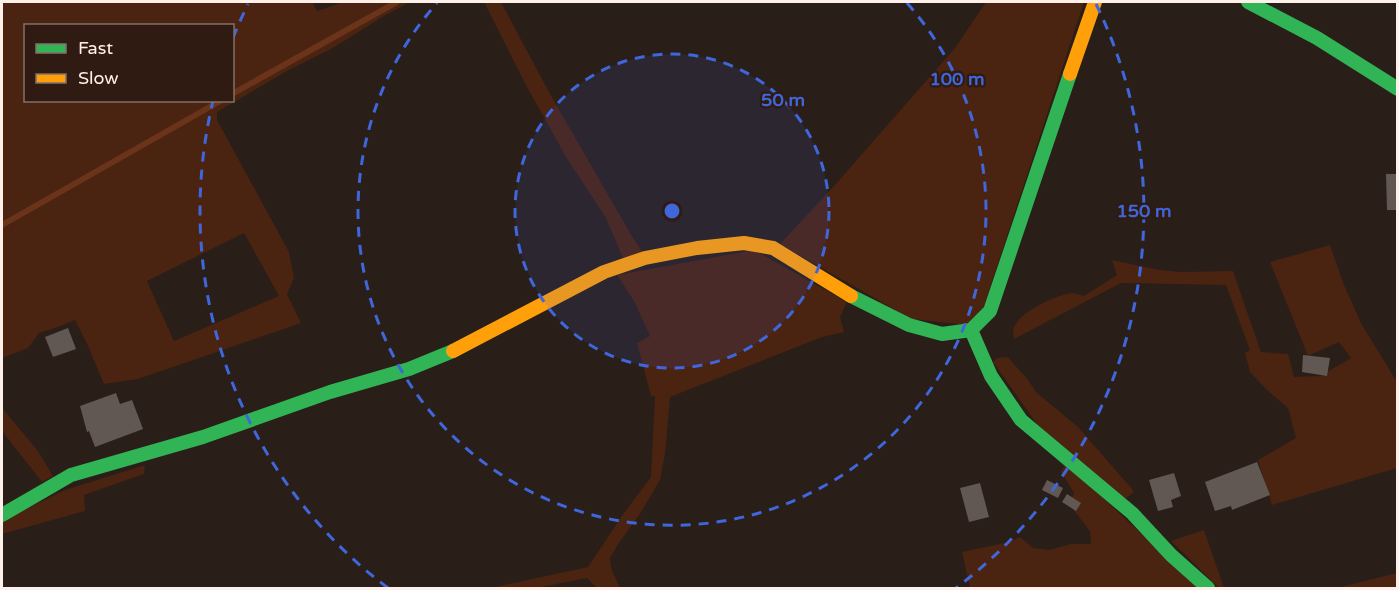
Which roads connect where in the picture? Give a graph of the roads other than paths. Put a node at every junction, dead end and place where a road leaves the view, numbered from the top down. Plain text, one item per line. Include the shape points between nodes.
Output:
1 (1095, 2) edge
2 (1248, 2) edge
3 (1398, 89) edge
4 (971, 330) junction
5 (2, 515) edge
6 (1208, 588) edge

1 - 4 street via 990,311
2 - 3 street via 1317,38
4 - 5 street via 942,334 909,326 852,297 773,248 744,243 697,248 645,258 604,272 463,347 409,369 203,437 71,475
4 - 6 street via 991,376 1021,420 1132,513

